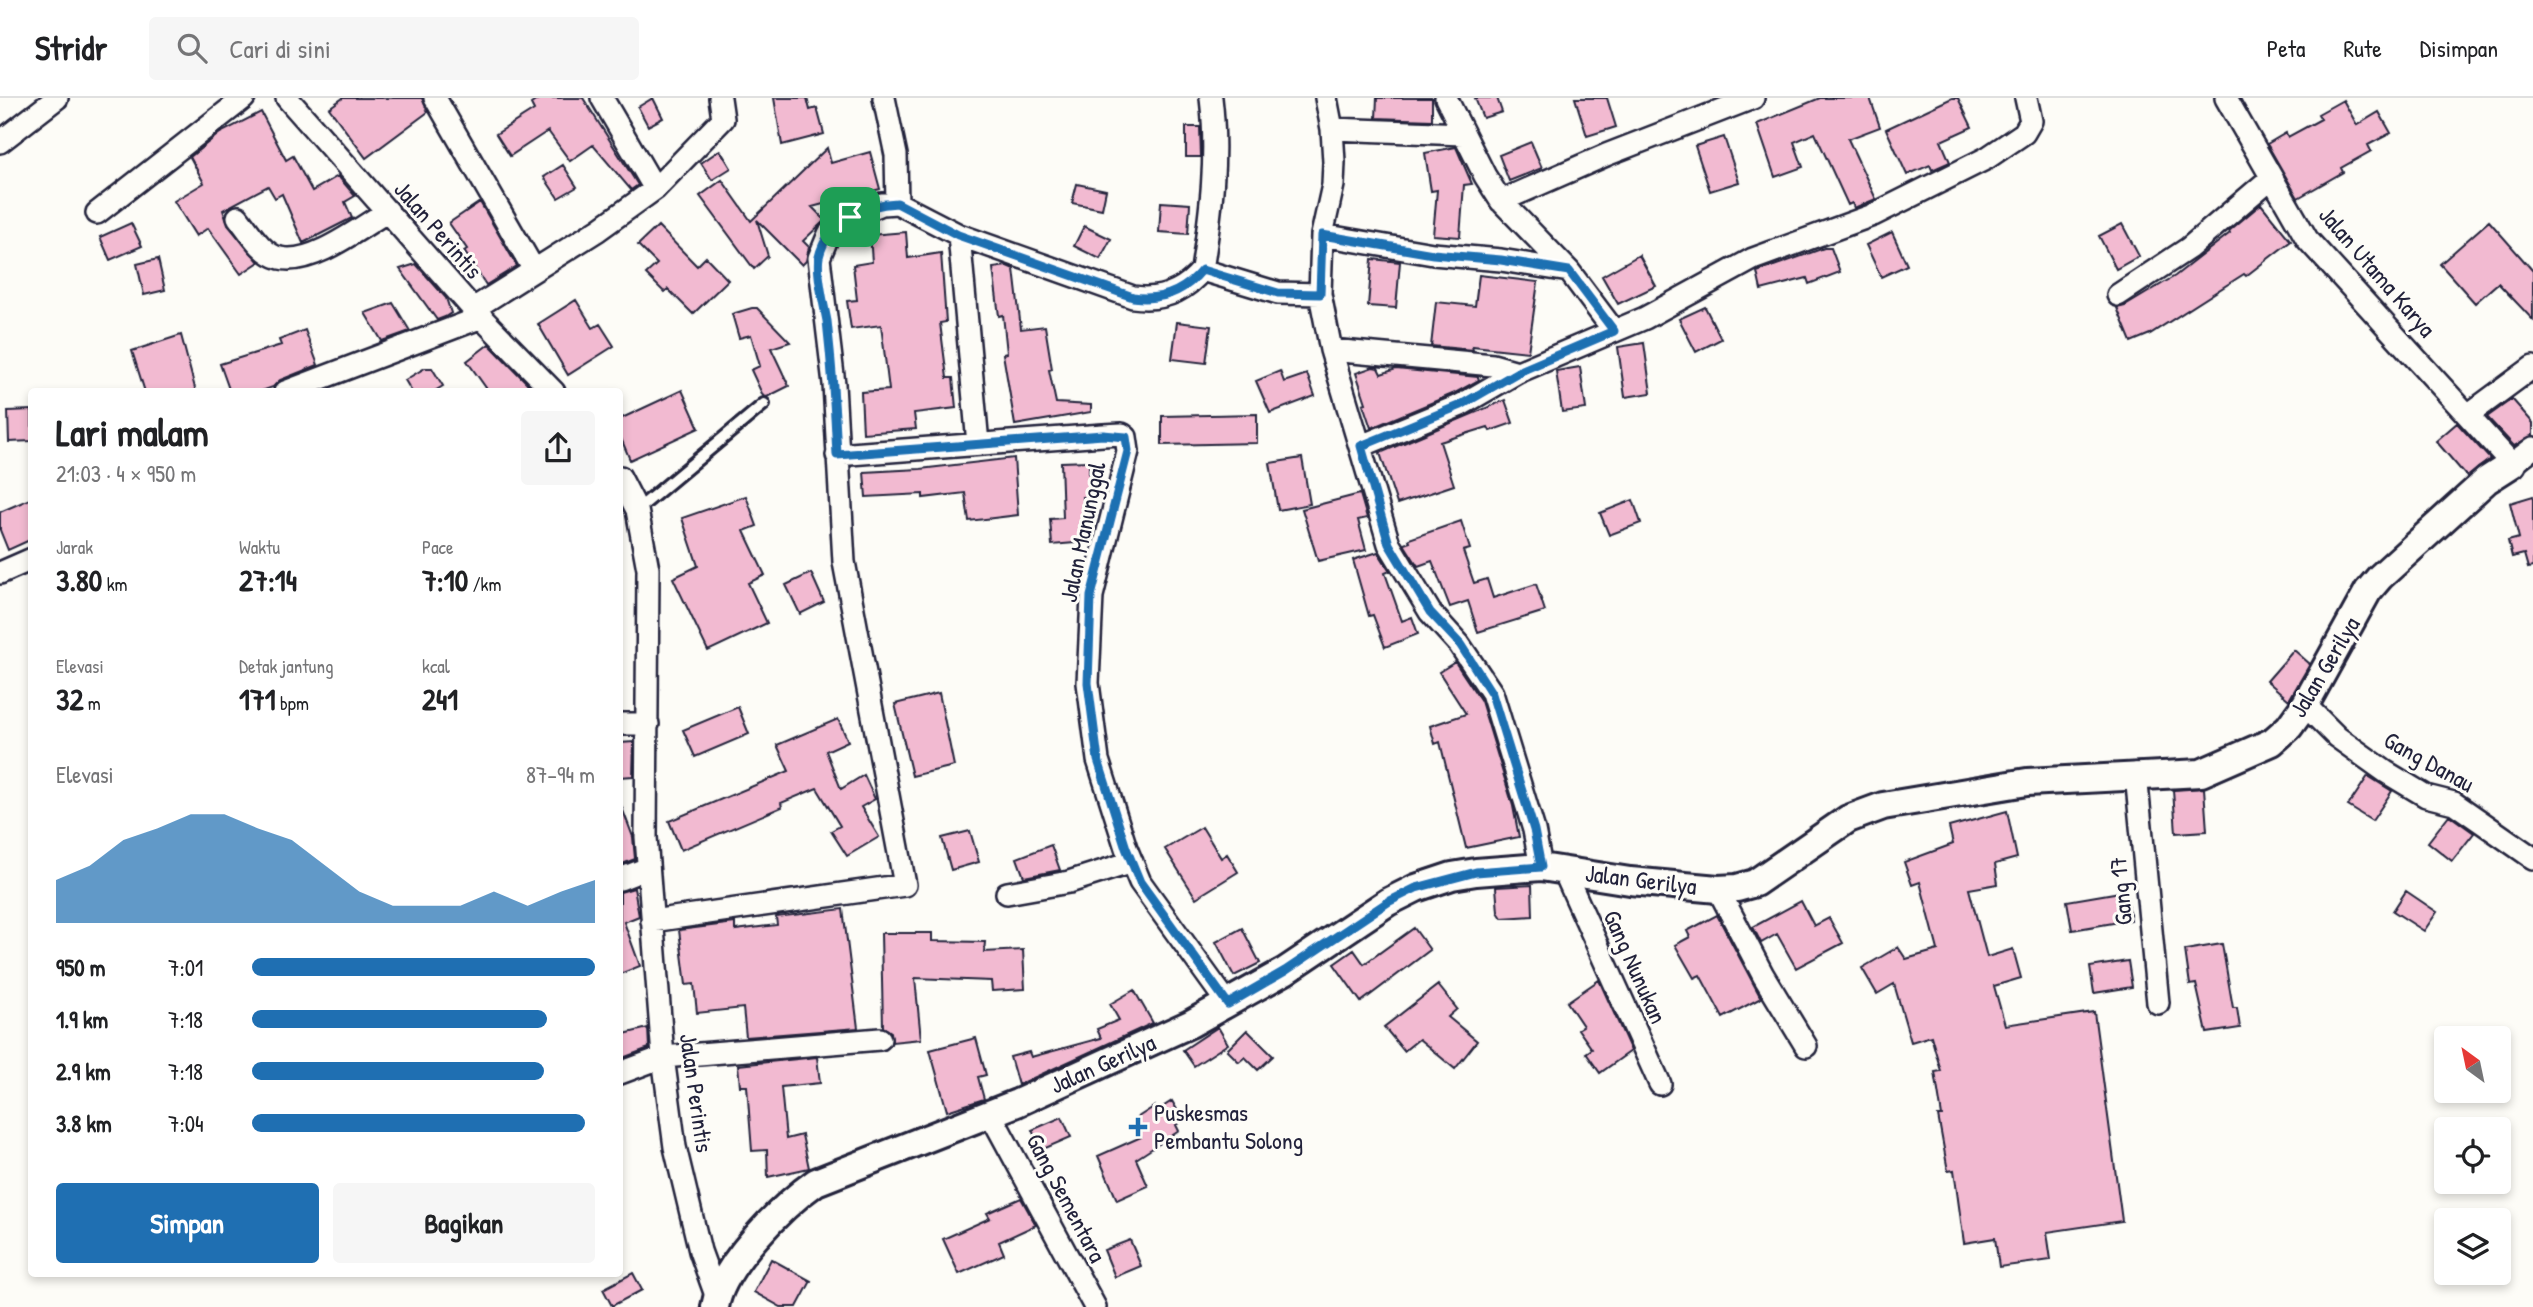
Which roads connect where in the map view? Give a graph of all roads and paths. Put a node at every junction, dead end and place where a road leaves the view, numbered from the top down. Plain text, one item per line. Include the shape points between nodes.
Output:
1 (57, 98) edge
2 (244, 98) edge
3 (287, 98) edge
4 (435, 98) edge
5 (602, 98) edge
6 (720, 98) edge
7 (884, 98) edge
8 (1211, 98) edge
9 (1326, 98) edge
10 (1446, 98) edge
11 (1753, 98) edge
12 (2026, 98) edge
13 (2226, 98) edge
14 (1332, 129) junction
15 (1463, 134) junction
16 (0, 142) edge
17 (2271, 178) junction
18 (655, 189) junction
19 (1501, 201) junction
20 (897, 203) junction
21 (388, 211) junction
22 (97, 213) dead end
23 (238, 217) dead end
24 (958, 235) junction
25 (1322, 235) junction
26 (534, 270) junction
27 (1202, 270) junction
28 (1569, 271) junction
29 (1320, 294) junction
30 (2118, 295) dead end
31 (477, 313) junction
32 (1614, 331) junction
33 (1331, 350) junction
34 (2533, 367) edge
35 (1518, 372) junction
36 (295, 388) edge
37 (550, 388) edge
38 (764, 404) dead end
39 (2468, 415) junction
40 (978, 444) junction
41 (1361, 446) junction
42 (837, 455) junction
43 (2523, 456) edge
44 (623, 483) edge
45 (637, 510) junction
46 (28, 561) edge
47 (0, 573) edge
48 (2305, 705) junction
49 (623, 724) edge
50 (648, 724) junction
51 (2136, 774) junction
52 (2533, 858) edge
53 (1132, 862) junction
54 (648, 869) junction
55 (1553, 869) junction
56 (623, 878) edge
57 (1718, 889) junction
58 (1007, 893) dead end
59 (652, 921) junction
60 (2158, 1003) dead end
61 (1228, 1004) junction
62 (880, 1040) dead end
63 (1806, 1046) dead end
64 (663, 1057) junction
65 (623, 1072) edge
66 (1660, 1084) dead end
67 (990, 1113) junction
68 (716, 1302) edge
69 (1095, 1307) edge

1 - 16 street
2 - 22 street
3 - 21 street, Jalan Perintis
4 - 26 street
5 - 18 street
6 - 18 street via 723,119
7 - 20 street via 897,155
8 - 27 street via 1213,192
9 - 14 street, Gang Nunukan
10 - 15 street
11 - 19 street
12 - 32 street via 2031,121 2024,133 1987,158 1873,215 1752,259
13 - 17 street, Jalan Utama Karya
14 - 15 street
14 - 25 street, Gang Nunukan via 1333,185
15 - 19 street
17 - 30 street via 2189,248
17 - 39 street, Jalan Utama Karya via 2307,239
18 - 26 street
19 - 28 street
20 - 24 street
20 - 42 street via 850,217 829,234 819,258
21 - 23 street via 301,259 279,258 263,248
21 - 31 street, Jalan Perintis
24 - 27 street via 1146,299 1189,286
24 - 40 street
25 - 28 street
25 - 29 street, Gang Nunukan
26 - 31 street
27 - 29 street via 1278,293
28 - 32 street
29 - 33 street, Gang Nunukan
31 - 36 street
31 - 37 street, Jalan Perintis
32 - 35 street
33 - 35 street via 1493,365
33 - 41 street, Gang Nunukan
34 - 39 street
35 - 41 street via 1461,405
38 - 45 lane
39 - 43 street, Jalan Utama Karya
40 - 42 street
40 - 53 street, Jalan Manunggal via 1122,434 1128,443 1091,596 1088,683 1098,760
41 - 55 street, Gang Nunukan via 1389,544 1430,612 1460,644 1492,694 1534,830
42 - 59 street via 844,562 905,885
43 - 48 street, Jalan Gerilya via 2487,480 2380,577
44 - 45 street, Jalan Perintis
45 - 50 street, Jalan Perintis via 648,569
46 - 47 street
48 - 51 street, Jalan Gerilya via 2272,743 2201,773
48 - 52 street, Gang Danau via 2337,737 2386,772 2426,796 2454,803
49 - 50 street
50 - 54 street, Jalan Perintis
51 - 57 street, Jalan Gerilya via 2028,782 1883,806 1848,819 1755,883
51 - 60 street, Gang 17
53 - 58 street via 1069,882
53 - 61 street, Jalan Manunggal via 1140,882
54 - 56 street
54 - 59 street, Jalan Perintis
55 - 57 street, Jalan Gerilya
55 - 61 street, Jalan Gerilya via 1476,872 1416,888
55 - 66 street, Gang Nunukan
57 - 63 street
59 - 64 street, Jalan Perintis
61 - 67 street, Jalan Gerilya
62 - 64 street
64 - 65 street
64 - 68 street, Jalan Perintis via 675,1147
67 - 68 street, Jalan Gerilya via 817,1182 792,1199 737,1262
67 - 69 street, Gang Sementara

